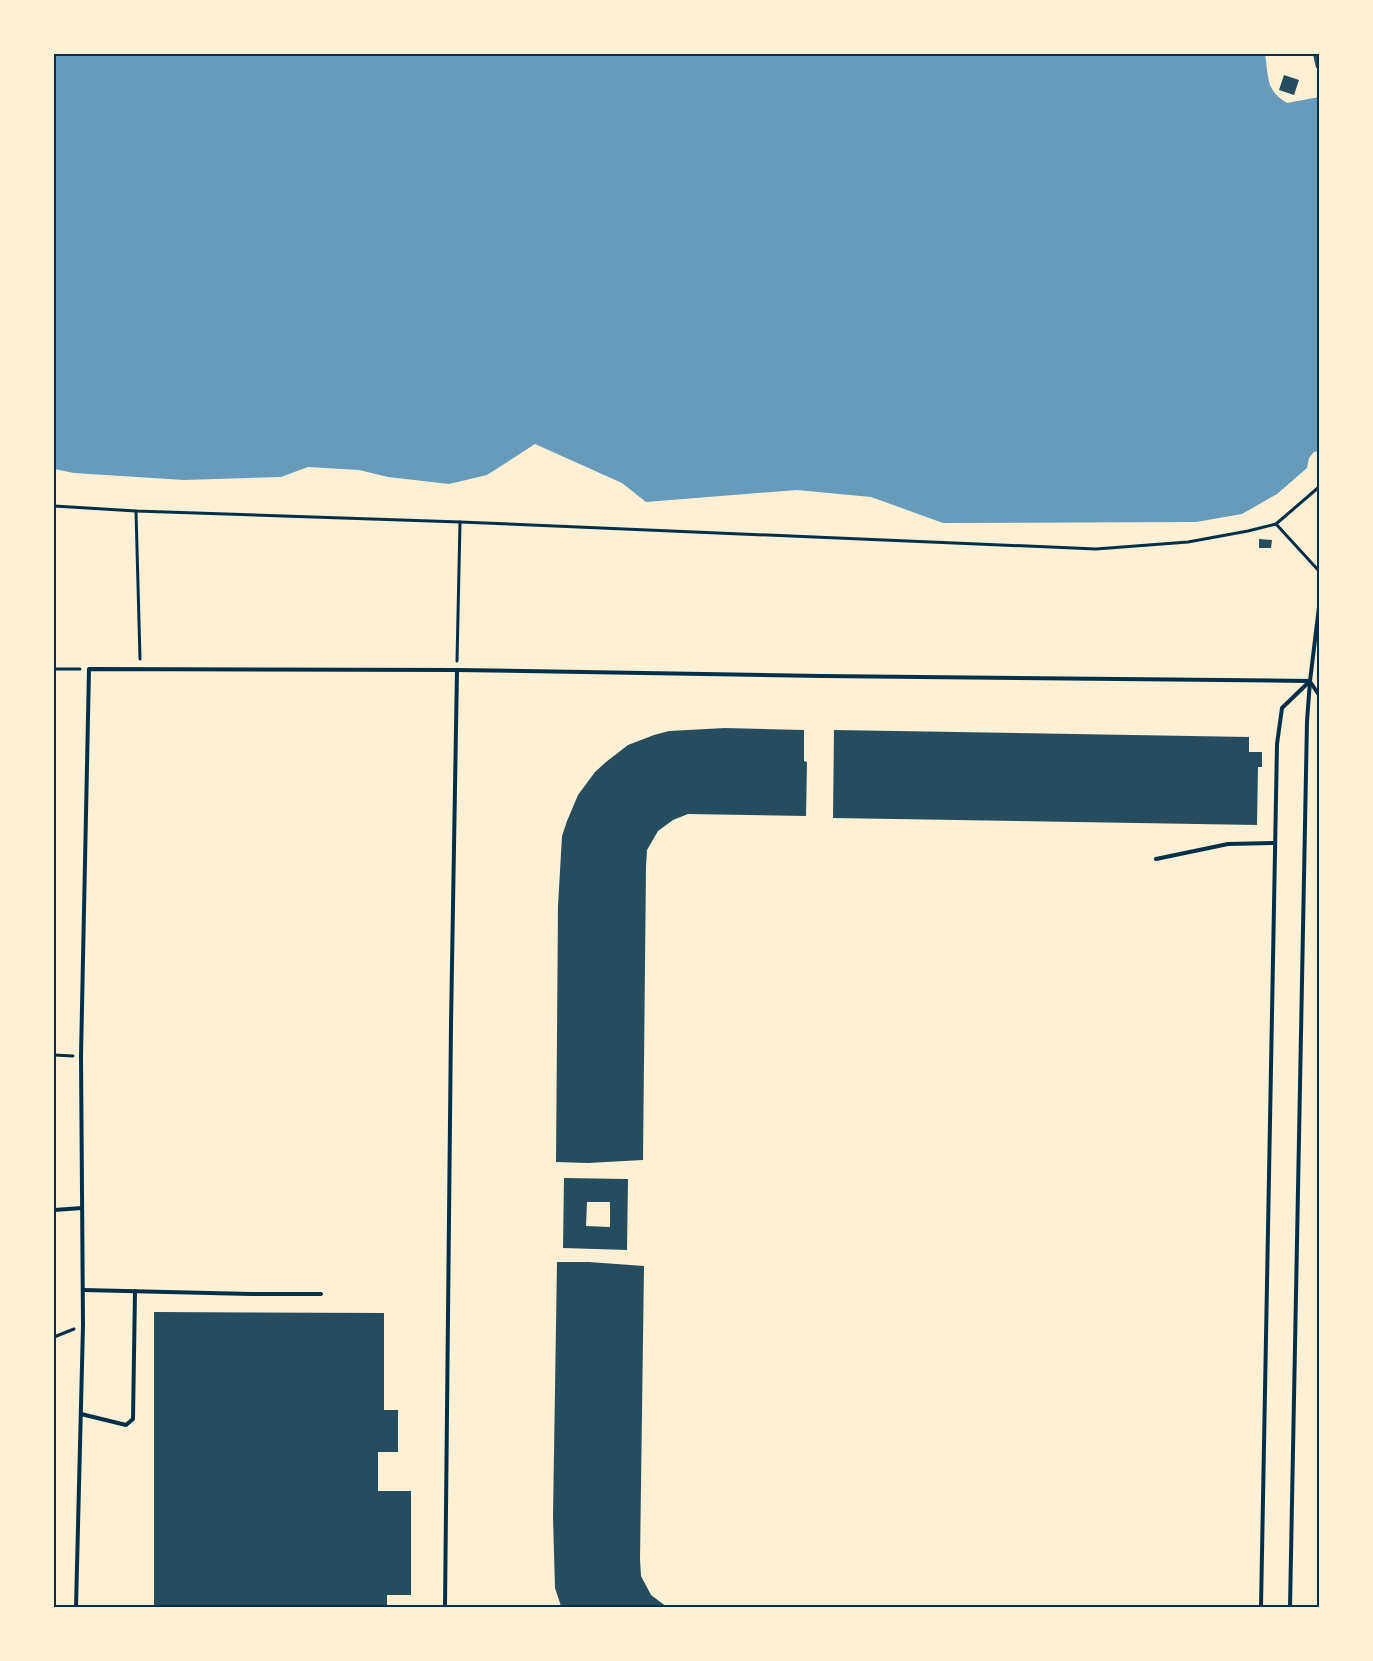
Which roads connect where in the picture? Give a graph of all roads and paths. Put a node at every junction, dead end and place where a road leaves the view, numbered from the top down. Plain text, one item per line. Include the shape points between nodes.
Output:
1 (1319, 486) edge
2 (54, 506) edge
3 (136, 511) junction
4 (460, 522) junction
5 (1276, 524) junction
6 (1319, 571) edge
7 (1319, 607) edge
8 (54, 669) edge
9 (88, 669) junction
10 (140, 670) junction
11 (457, 670) junction
12 (1310, 681) junction
13 (1319, 695) edge
14 (1275, 843) junction
15 (1156, 858) dead end
16 (54, 1055) edge
17 (81, 1056) junction
18 (82, 1208) junction
19 (54, 1210) edge
20 (83, 1290) junction
21 (135, 1291) junction
22 (320, 1294) dead end
23 (83, 1325) junction
24 (54, 1337) edge
25 (81, 1414) junction
26 (76, 1607) edge
27 (445, 1607) edge
28 (1261, 1607) edge
29 (1290, 1607) edge

1 - 5 path
2 - 3 path
3 - 4 path
3 - 10 path
4 - 5 path via 1096,549 1188,542
4 - 11 path
5 - 6 path
7 - 12 lane
8 - 9 path
9 - 10 lane
9 - 17 lane
10 - 11 lane
11 - 12 lane
11 - 27 lane
12 - 13 lane
12 - 14 lane via 1282,708 1277,744
12 - 29 lane
14 - 15 lane via 1228,844
14 - 28 lane
16 - 17 path
17 - 18 lane
18 - 19 lane
18 - 20 lane
20 - 21 lane
20 - 23 lane
21 - 22 lane
21 - 25 lane via 133,1419 126,1425
23 - 24 path
23 - 25 lane
25 - 26 lane

